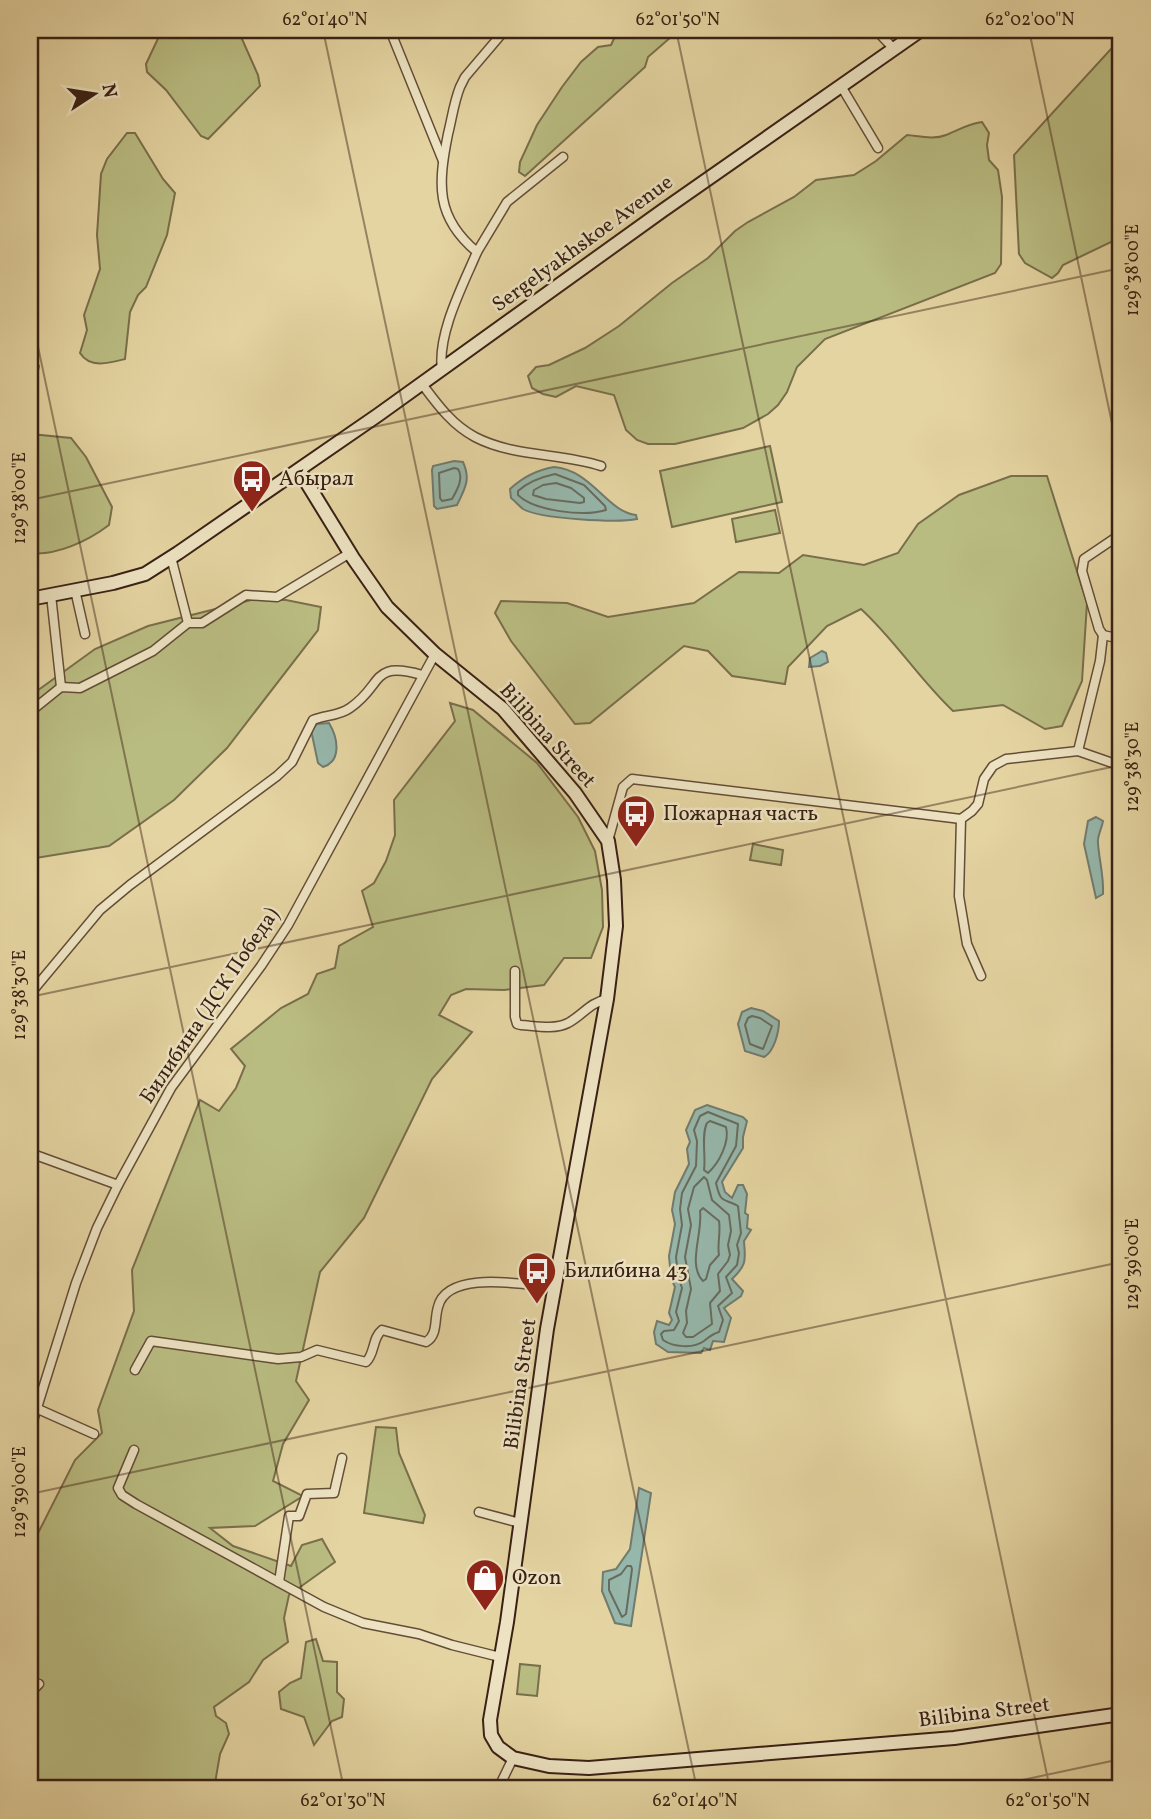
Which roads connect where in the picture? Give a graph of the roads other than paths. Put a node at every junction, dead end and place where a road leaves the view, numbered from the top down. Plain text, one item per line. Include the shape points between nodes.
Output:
1 (390, 30) edge
2 (505, 30) edge
3 (876, 30) edge
4 (921, 30) edge
5 (894, 49) junction
6 (841, 86) junction
7 (878, 148) dead end
8 (563, 157) dead end
9 (443, 161) junction
10 (477, 252) junction
11 (442, 370) junction
12 (422, 384) junction
13 (601, 466) dead end
14 (299, 470) junction
15 (1121, 534) edge
16 (350, 553) junction
17 (171, 557) junction
18 (75, 590) junction
19 (51, 595) junction
20 (30, 599) edge
21 (188, 623) junction
22 (85, 634) dead end
23 (1103, 635) junction
24 (1121, 639) edge
25 (435, 654) junction
26 (422, 675) junction
27 (61, 687) junction
28 (30, 712) edge
29 (1079, 751) junction
30 (1121, 766) edge
31 (961, 819) junction
32 (608, 841) junction
33 (515, 971) dead end
34 (981, 976) dead end
35 (30, 994) edge
36 (607, 999) junction
37 (30, 1153) edge
38 (118, 1185) junction
39 (554, 1287) junction
40 (135, 1370) dead end
41 (37, 1409) junction
42 (30, 1430) edge
43 (94, 1434) dead end
44 (134, 1450) dead end
45 (342, 1458) dead end
46 (479, 1512) dead end
47 (520, 1523) junction
48 (278, 1582) junction
49 (500, 1657) junction
50 (38, 1684) dead end
51 (30, 1693) edge
52 (1121, 1714) edge
53 (513, 1758) junction
54 (498, 1789) edge

1 - 9 street
2 - 9 street via 460,87
3 - 5 street
4 - 5 main road, Sergelyakhskoe Avenue
5 - 6 main road, Sergelyakhskoe Avenue
6 - 7 street
6 - 11 main road, Sergelyakhskoe Avenue
8 - 10 street via 508,202
9 - 10 street via 445,212 453,228
10 - 11 street via 443,341
11 - 12 main road, Sergelyakhskoe Avenue
12 - 13 street via 442,410 474,436
12 - 14 main road, Sergelyakhskoe Avenue
14 - 16 main road, Bilibina Street
14 - 17 main road, Sergelyakhskoe Avenue
15 - 23 street via 1082,565
16 - 21 street via 277,597 246,596 202,623
16 - 25 main road, Bilibina Street via 387,607
17 - 18 main road, Sergelyakhskoe Avenue via 145,574
17 - 21 street
18 - 19 main road, Sergelyakhskoe Avenue
18 - 22 street
19 - 20 main road, Sergelyakhskoe Avenue
19 - 27 street
21 - 27 street via 153,651 80,688
23 - 24 street
23 - 29 street
25 - 26 street, Билибина (ДСК Победа)
25 - 32 main road, Bilibina Street via 503,709 575,793
26 - 35 street via 392,669 346,711 313,720 292,762 100,910
26 - 38 street, Билибина (ДСК Победа) via 288,925 172,1088
27 - 28 street
29 - 30 street
29 - 31 street via 1006,760 993,766 984,779 978,804
31 - 32 street via 632,779 623,787
31 - 34 street via 959,896 967,943
32 - 36 main road, Bilibina Street via 616,926
33 - 36 street via 517,1024 557,1027 596,1001
36 - 39 main road, Bilibina Street
37 - 38 street
38 - 41 street, Билибина (ДСК Победа) via 76,1283
39 - 40 street via 470,1282 453,1287 438,1305 430,1340 382,1330 366,1362 317,1350 278,1359 150,1341
39 - 47 main road, Bilibina Street
41 - 42 street, Билибина (ДСК Победа)
41 - 43 street
44 - 48 street via 118,1488 122,1495
45 - 48 street via 334,1493 307,1494 299,1516 289,1516
46 - 47 street
47 - 49 main road, Bilibina Street
48 - 49 street via 363,1623
49 - 53 main road, Bilibina Street via 491,1735
50 - 51 street
52 - 53 main road, Bilibina Street via 954,1738 618,1767 549,1766
53 - 54 street

